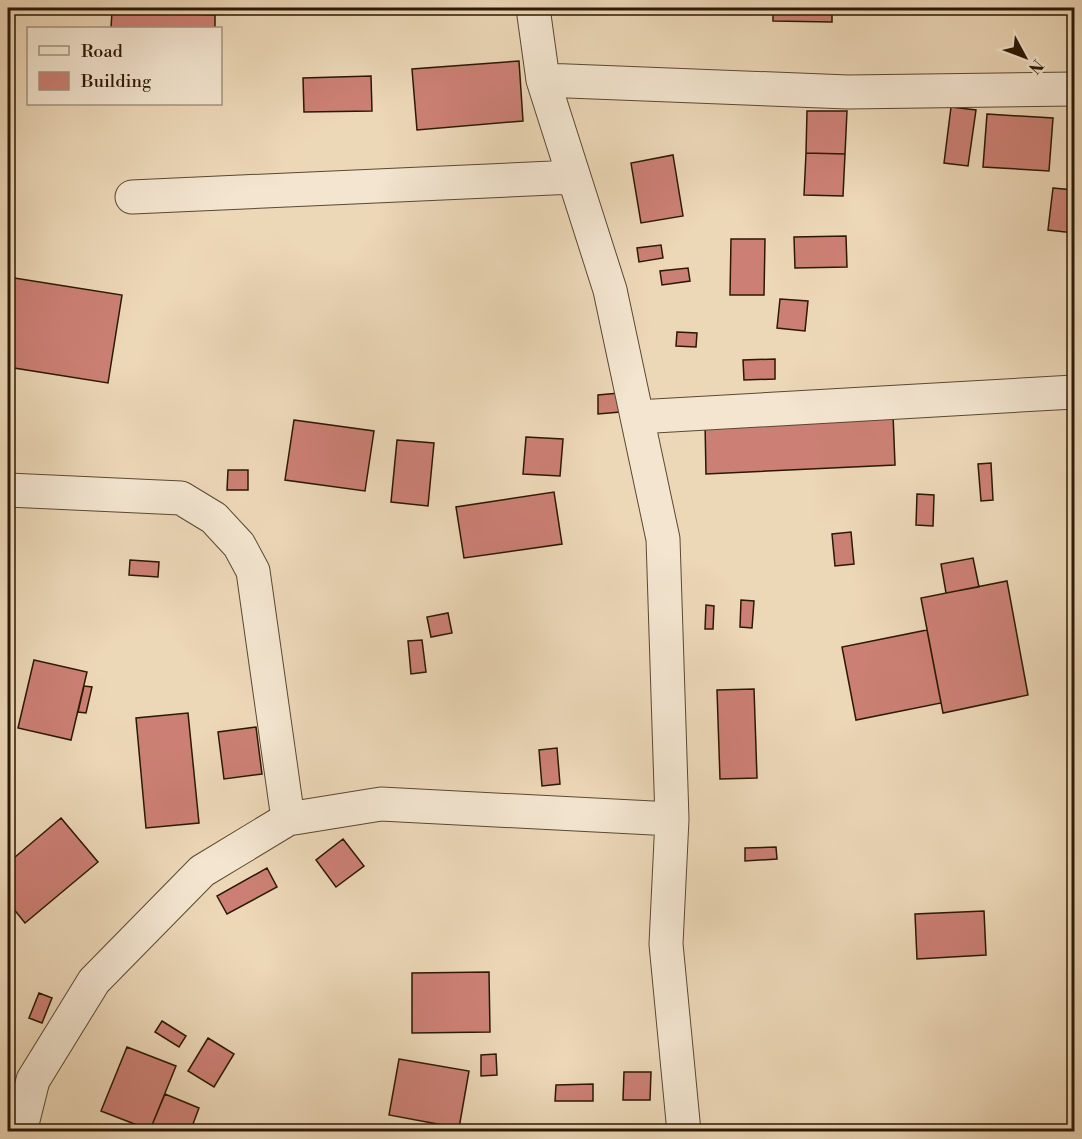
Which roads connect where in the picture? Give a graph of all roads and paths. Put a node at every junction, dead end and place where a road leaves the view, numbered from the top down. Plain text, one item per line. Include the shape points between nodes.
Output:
1 (533, 8) edge
2 (543, 80) junction
3 (1074, 89) edge
4 (574, 177) junction
5 (132, 197) dead end
6 (1074, 392) edge
7 (637, 417) junction
8 (8, 490) edge
9 (288, 819) junction
10 (672, 819) junction
11 (20, 1131) edge
12 (684, 1131) edge

1 - 2 street
2 - 3 street via 848,93
2 - 4 street
4 - 5 street
4 - 7 street via 610,290
6 - 7 street
7 - 10 street via 663,539
8 - 9 street via 181,498 214,518 239,545 252,571
9 - 10 street via 381,804
9 - 11 street via 202,871 94,981 33,1080
10 - 12 street via 666,944

